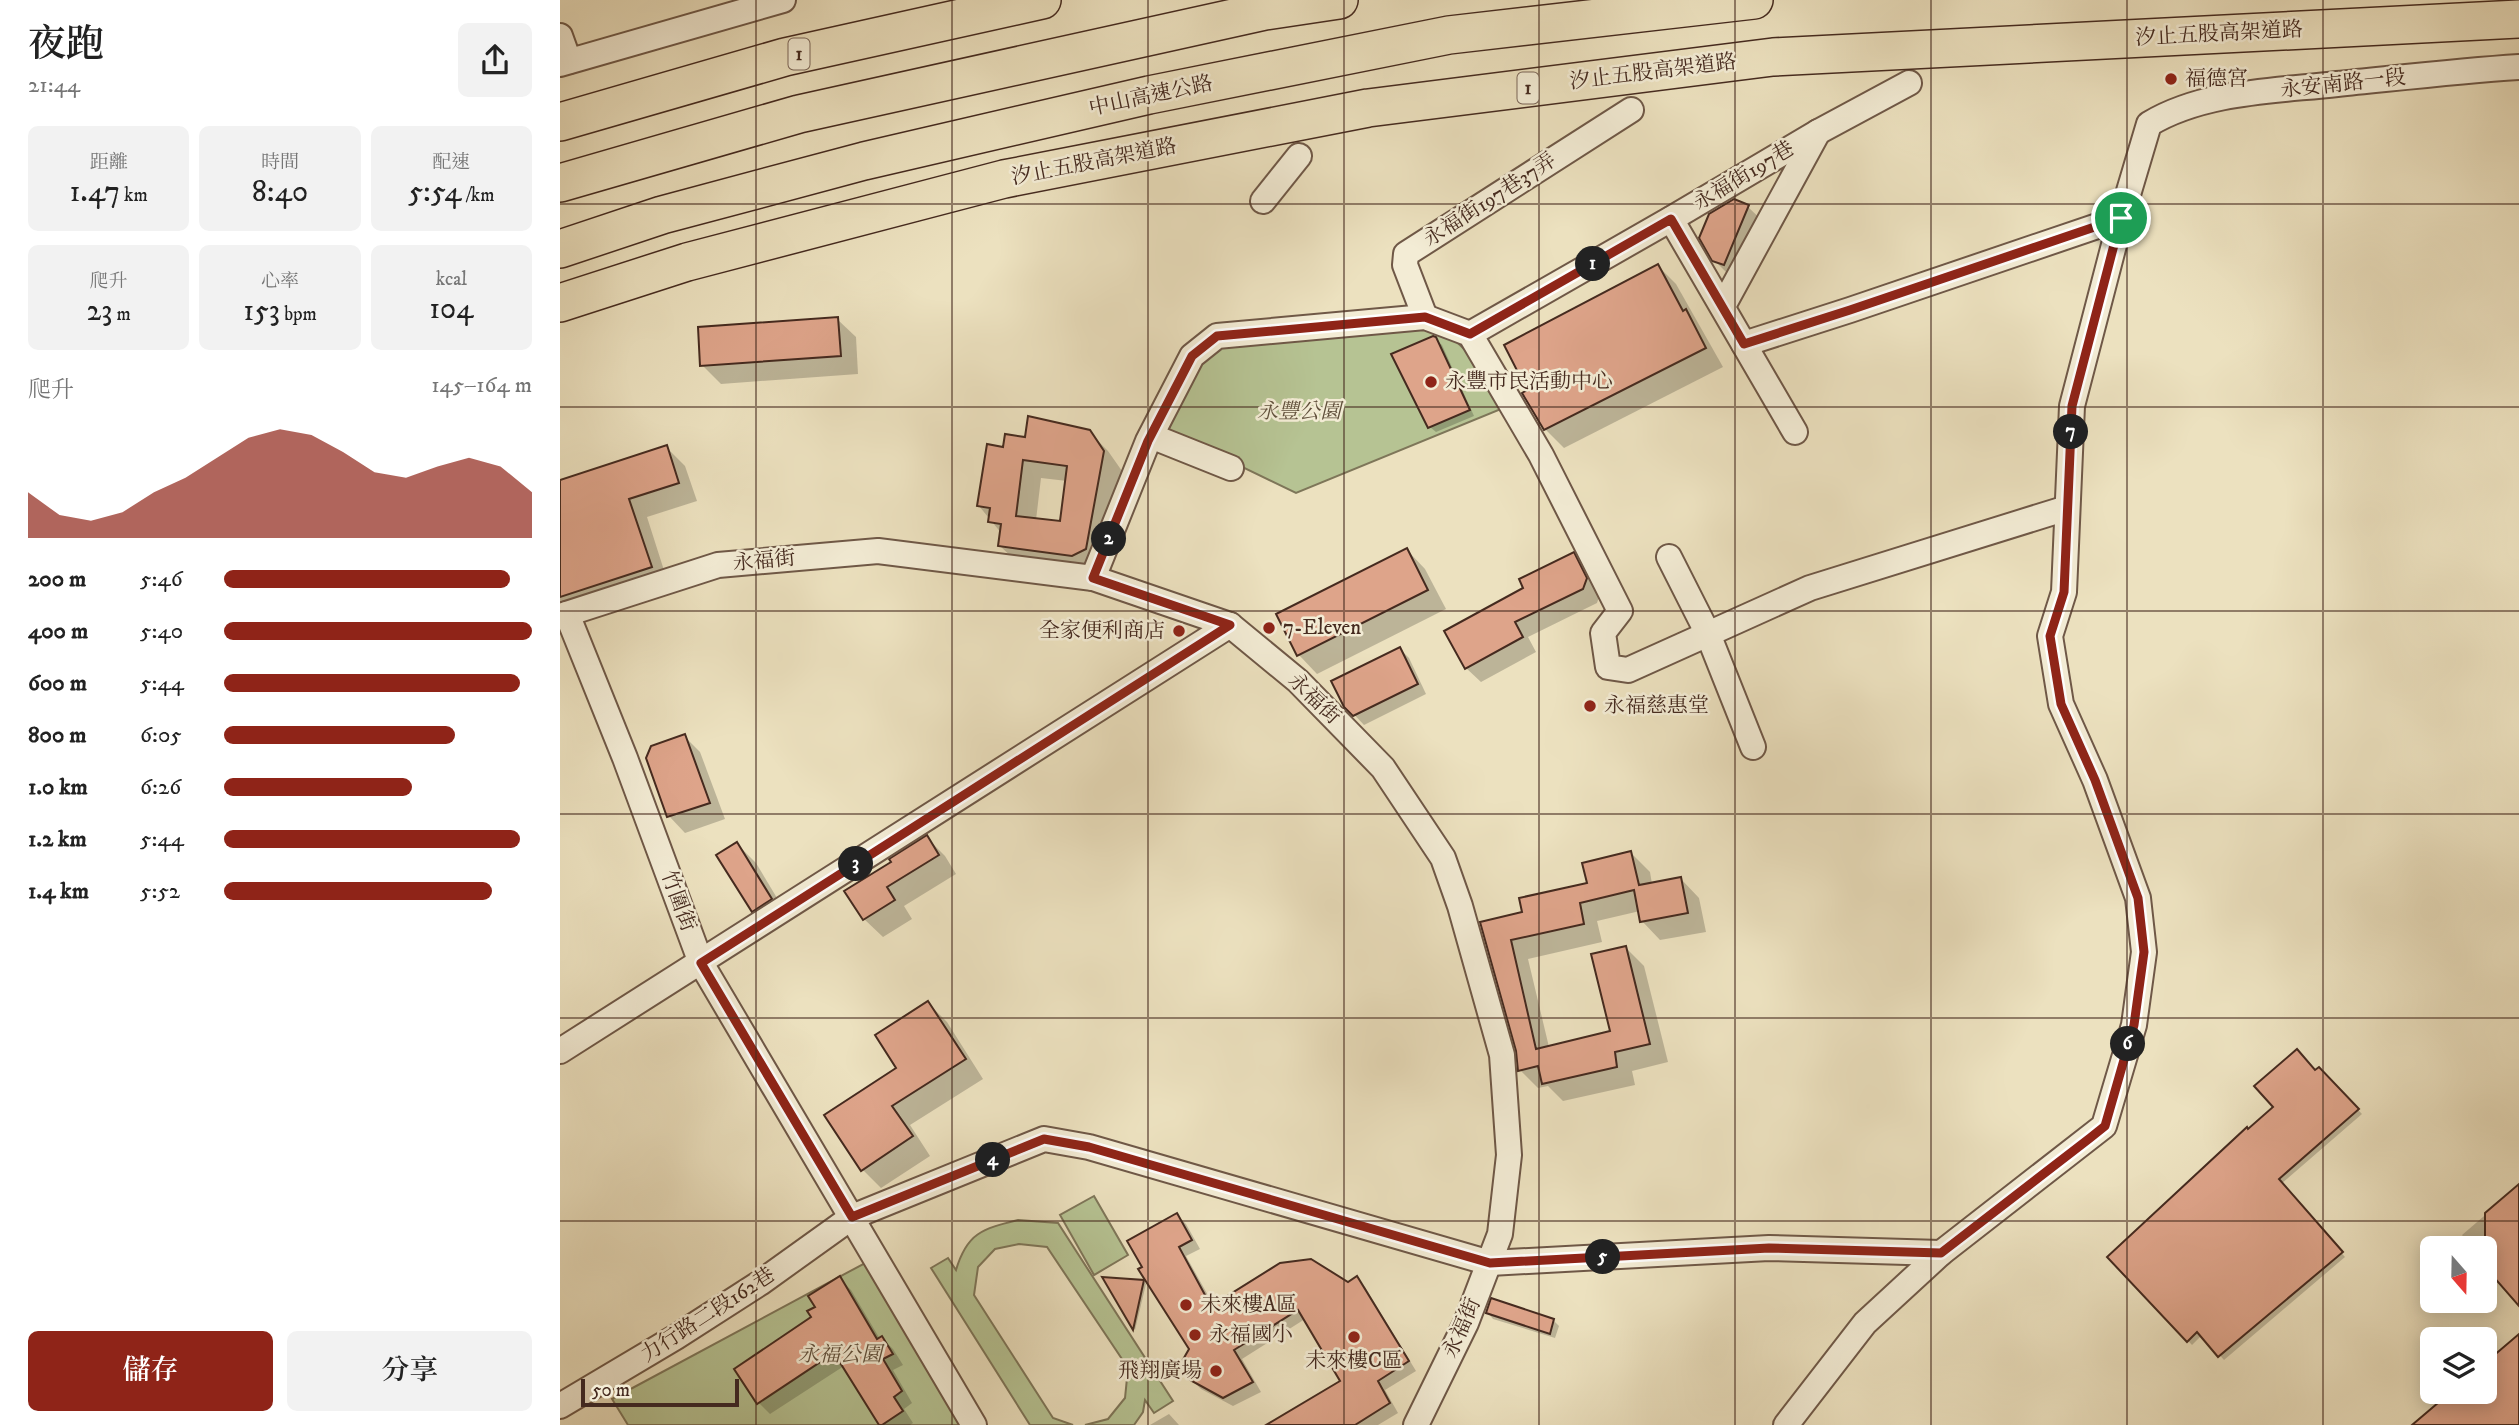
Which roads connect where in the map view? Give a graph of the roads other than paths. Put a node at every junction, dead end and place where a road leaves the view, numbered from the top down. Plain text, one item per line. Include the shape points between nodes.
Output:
1 (1042, 0) edge
2 (1339, 0) edge
3 (1754, 0) edge
4 (777, 1) edge
5 (2519, 19) edge
6 (560, 36) edge
7 (564, 63) edge
8 (2519, 67) edge
9 (1909, 83) dead end
10 (1631, 110) dead end
11 (560, 122) edge
12 (1818, 132) junction
13 (1299, 156) dead end
14 (560, 183) edge
15 (1263, 201) dead end
16 (2121, 218) junction
17 (1671, 219) junction
18 (560, 249) edge
19 (560, 303) edge
20 (1723, 306) junction
21 (1425, 317) junction
22 (1470, 334) junction
23 (1744, 344) junction
24 (1795, 432) dead end
25 (1151, 436) junction
26 (1231, 468) dead end
27 (2067, 508) junction
28 (1669, 557) dead end
29 (1093, 578) junction
30 (563, 615) edge
31 (1230, 625) junction
32 (1708, 634) junction
33 (1753, 747) dead end
34 (701, 963) junction
35 (560, 1051) edge
36 (852, 1217) junction
37 (1941, 1253) junction
38 (1490, 1263) junction
39 (560, 1406) edge
40 (974, 1425) edge
41 (1416, 1425) edge
42 (1786, 1425) edge

1 - 11 highway, 1 via 785,57
2 - 14 highway via 1265,11 799,114
3 - 18 highway, 中山高速公路 via 1449,35 1149,95 851,164 662,215
4 - 7 street
5 - 19 highway, 汐止五股高架道路 / 1 via 1773,57 1368,108 1004,179 687,262
6 - 7 street
8 - 16 street, 永安南路一段 via 2220,98 2170,112 2149,124
9 - 12 street, 永福街197巷
10 - 21 street, 永福街197巷37弄 via 1406,254 1405,265
12 - 17 street, 永福街197巷
12 - 20 street
13 - 15 street
16 - 23 street
16 - 27 street via 2072,406
17 - 20 street
17 - 22 street, 永福街197巷
20 - 23 street
21 - 22 street
21 - 25 street via 1217,336 1192,356
22 - 32 street via 1541,455 1620,611 1603,633 1608,667 1628,670
23 - 24 street
25 - 26 street
25 - 29 street
27 - 32 street via 1810,588
27 - 37 street via 2064,592 2050,636 2061,704 2095,780 2138,898 2144,952 2134,1025 2105,1126
28 - 32 street
29 - 30 street, 永福街 via 878,551 718,565
29 - 31 street, 永福街
30 - 34 street, 竹圍街 via 625,758
31 - 34 street
31 - 38 street, 永福街 via 1298,681 1383,768 1443,858 1502,1055 1509,1155 1500,1234
32 - 33 street
34 - 35 street
34 - 36 street, 竹圍街
36 - 38 street, 力行路二段162巷 via 1044,1139 1089,1147
36 - 39 street, 力行路二段162巷 via 750,1290
36 - 40 street, 竹圍街
37 - 38 street, 力行路二段162巷 via 1769,1248
37 - 42 street via 1865,1324
38 - 41 street, 永福街

